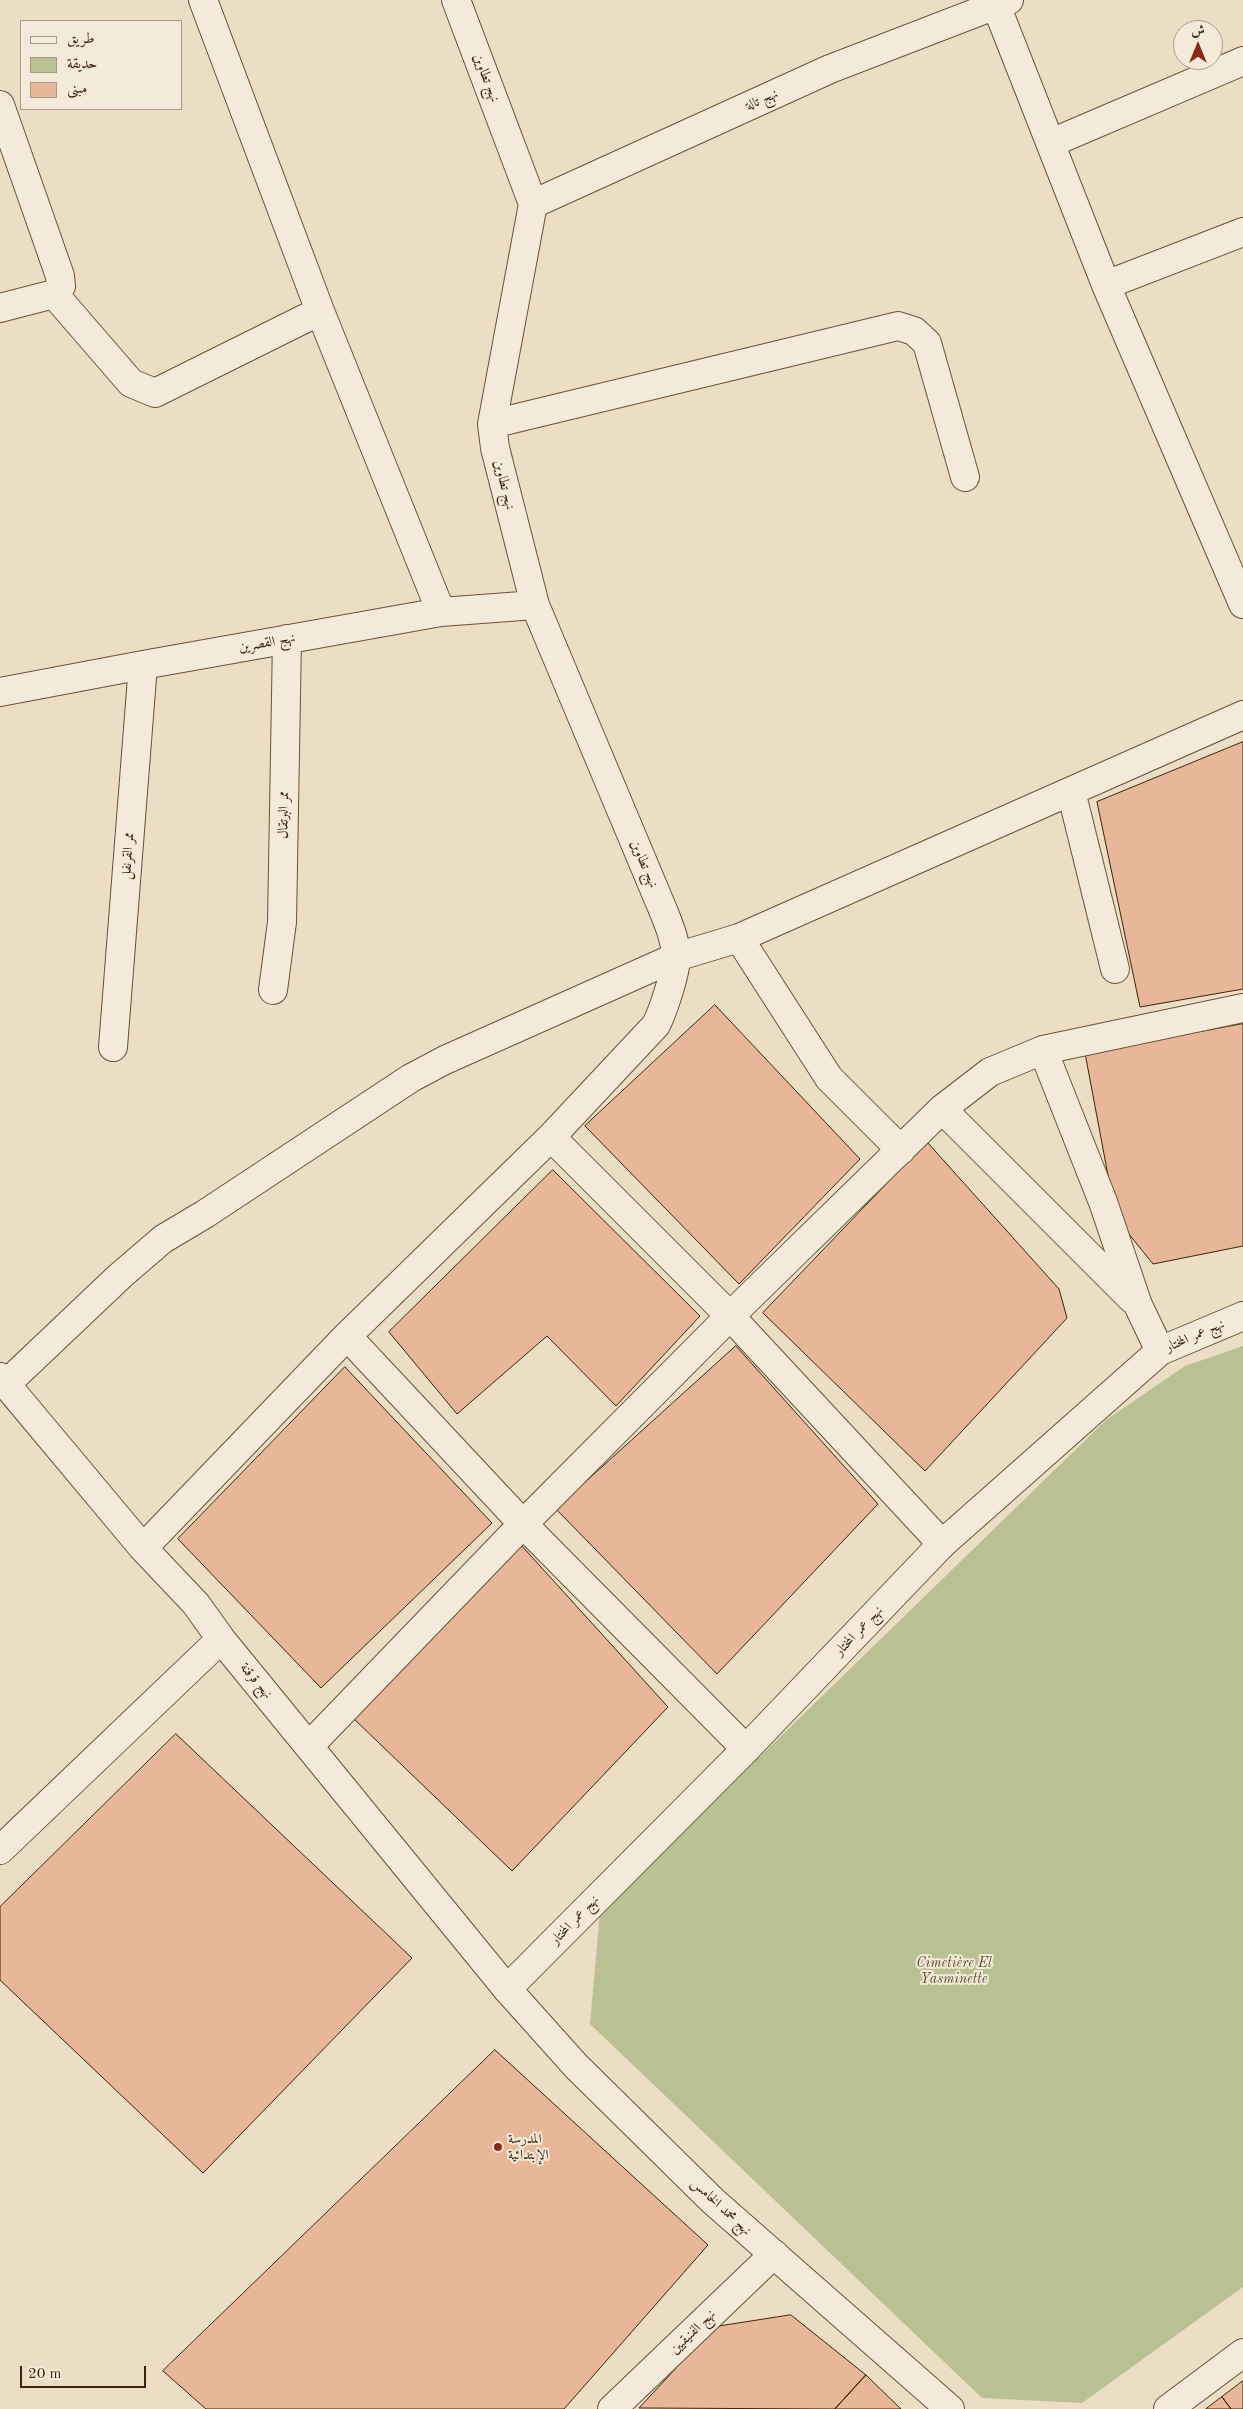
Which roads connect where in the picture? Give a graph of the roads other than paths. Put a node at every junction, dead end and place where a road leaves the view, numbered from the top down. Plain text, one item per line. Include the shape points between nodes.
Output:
1 (203, 0) edge
2 (456, 0) edge
3 (1000, 2) edge
4 (1243, 61) edge
5 (0, 105) edge
6 (1051, 143) junction
7 (533, 204) junction
8 (1243, 232) edge
9 (1106, 285) junction
10 (54, 294) junction
11 (0, 308) edge
12 (320, 310) junction
13 (492, 424) junction
14 (965, 477) dead end
15 (1243, 604) edge
16 (535, 605) junction
17 (441, 612) junction
18 (287, 639) junction
19 (143, 664) junction
20 (0, 692) edge
21 (1243, 715) edge
22 (1071, 791) junction
23 (739, 938) junction
24 (676, 957) junction
25 (1115, 968) dead end
26 (273, 990) dead end
27 (1243, 1008) edge
28 (113, 1047) dead end
29 (1043, 1050) junction
30 (942, 1109) junction
31 (550, 1137) junction
32 (901, 1150) junction
33 (1138, 1305) junction
34 (730, 1316) junction
35 (1243, 1316) edge
36 (347, 1336) junction
37 (1160, 1351) junction
38 (3, 1380) edge
39 (523, 1524) junction
40 (942, 1544) junction
41 (143, 1548) junction
42 (222, 1639) junction
43 (310, 1746) junction
44 (746, 1749) junction
45 (0, 1850) edge
46 (507, 1989) junction
47 (774, 2254) junction
48 (1243, 2353) edge
49 (612, 2409) edge
50 (950, 2409) edge
51 (1168, 2409) edge

1 - 12 street
2 - 7 street, نهج تطاوين
3 - 6 street
3 - 7 street, نهج تالة via 830,69
4 - 6 street
5 - 10 street via 60,276 61,286
6 - 9 street
7 - 13 street, نهج تطاوين
8 - 9 street
9 - 15 street
10 - 11 street
10 - 12 street via 131,383 155,393
12 - 17 street
13 - 14 street via 898,326 914,331 927,343
13 - 16 street, نهج تطاوين via 495,448
16 - 17 street, نهج القصرين
16 - 24 street, نهج تطاوين via 663,910 673,936
17 - 18 street, نهج القصرين
18 - 19 street, نهج القصرين
18 - 26 street, ممر البرتقال via 282,922
19 - 20 street, نهج القصرين
19 - 28 street, ممر القرنفل
21 - 22 street
22 - 23 street
22 - 25 street
23 - 24 street
23 - 32 street via 829,1078
24 - 31 street via 663,1011 656,1025
24 - 38 street via 411,1078 163,1240
27 - 29 street
29 - 30 street via 990,1072
29 - 33 street via 1103,1202
30 - 32 street
30 - 33 street
31 - 34 street
31 - 36 street
32 - 34 street
33 - 37 street
34 - 39 street
34 - 40 street
35 - 37 street, نهج عمر المختار
36 - 39 street
36 - 41 street
37 - 40 street, نهج عمر المختار
38 - 41 street, نهج قرقنة
39 - 43 street
39 - 44 street
40 - 44 street, نهج عمر المختار
41 - 42 street, نهج قرقنة via 196,1604
42 - 43 street, نهج قرقنة
42 - 45 street
43 - 46 street, نهج قرقنة
44 - 46 street, نهج عمر المختار
46 - 47 street, نهج محمد الخامس via 576,2066 713,2201
47 - 49 street, نهج الفنيقيين
47 - 50 street, نهج محمد الخامس
48 - 51 street

